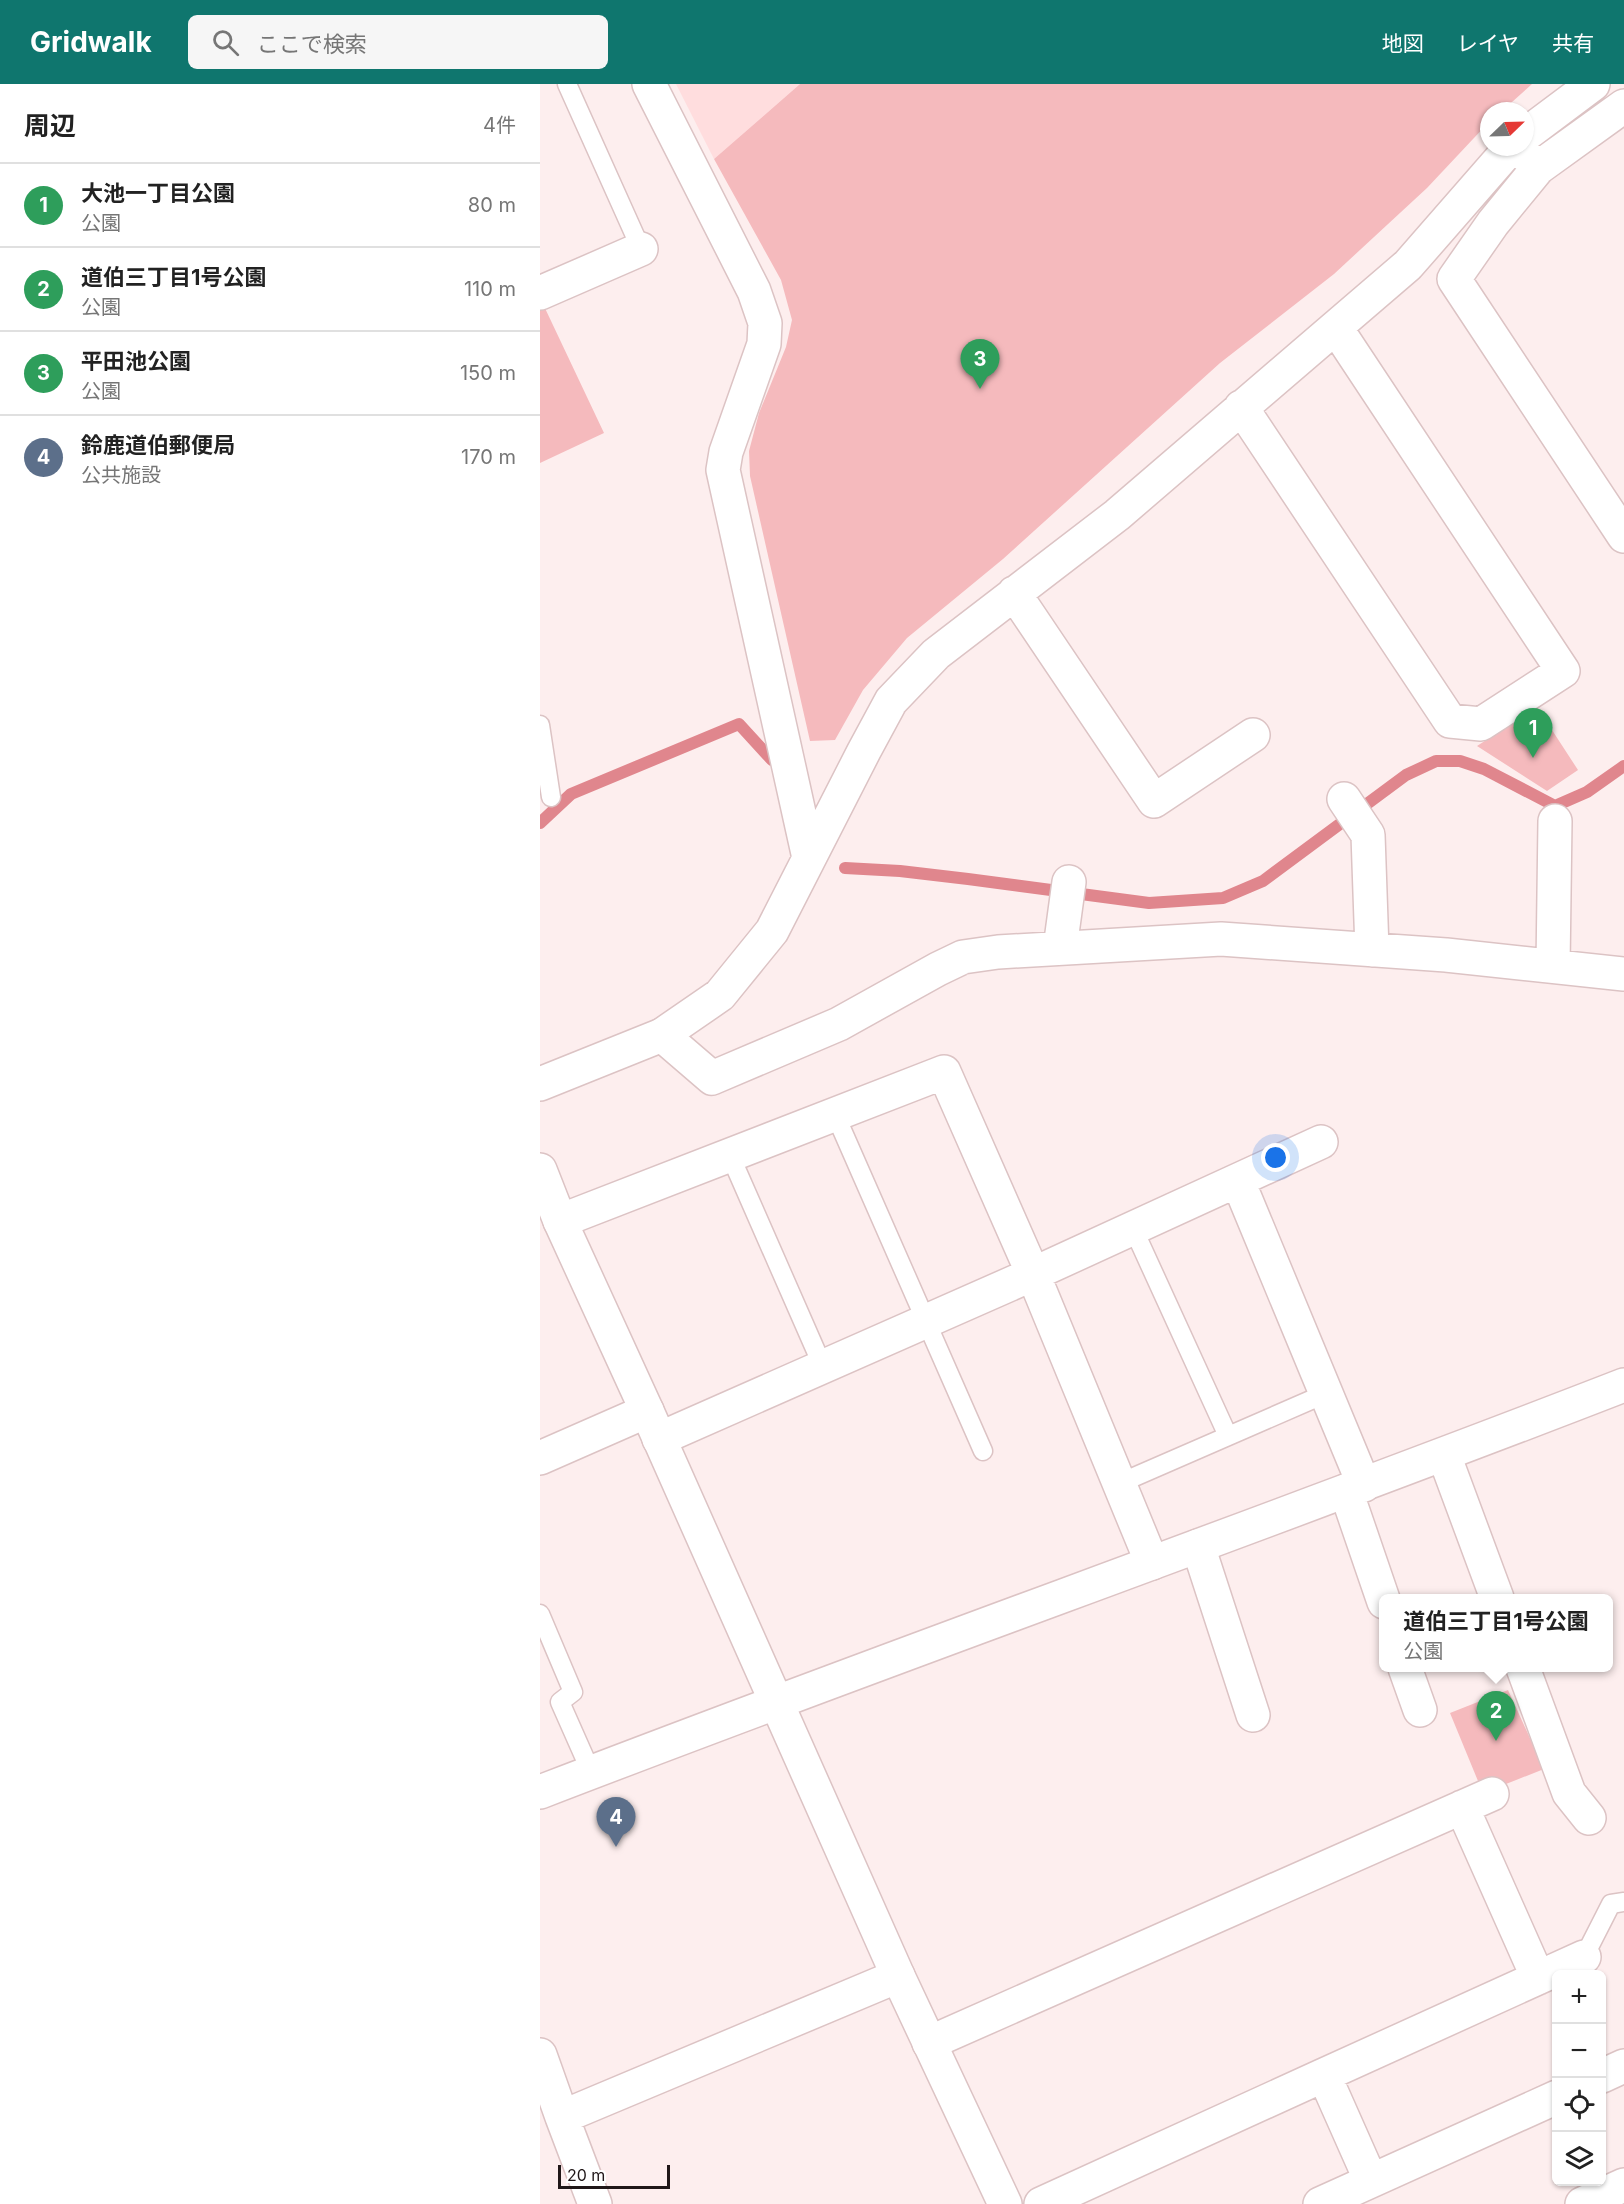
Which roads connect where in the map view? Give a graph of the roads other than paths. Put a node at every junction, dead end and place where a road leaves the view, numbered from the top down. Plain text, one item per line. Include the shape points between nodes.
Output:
1 (567, 84) edge
2 (649, 84) edge
3 (1593, 84) edge
4 (1624, 106) edge
5 (1534, 128) edge
6 (1503, 156) edge
7 (1528, 158) edge
8 (641, 249) joint
9 (541, 290) edge
10 (1336, 328) junction
11 (1241, 408) junction
12 (1624, 536) edge
13 (1014, 593) junction
14 (540, 725) edge
15 (1253, 735) dead end
16 (551, 797) dead end
17 (1344, 799) dead end
18 (1555, 821) dead end
19 (809, 858) junction
20 (1069, 882) dead end
21 (1062, 933) junction
22 (1372, 950) junction
23 (1553, 966) junction
24 (1624, 974) edge
25 (662, 1035) junction
26 (540, 1084) edge
27 (835, 1114) junction
28 (1321, 1142) dead end
29 (730, 1155) junction
30 (1238, 1180) junction
31 (548, 1198) edge
32 (1133, 1228) junction
33 (1033, 1274) junction
34 (925, 1321) junction
35 (823, 1367) junction
36 (1624, 1385) edge
37 (1327, 1393) junction
38 (653, 1425) junction
39 (1228, 1436) junction
40 (983, 1451) dead end
41 (1444, 1455) junction
42 (540, 1458) edge
43 (1118, 1484) junction
44 (1355, 1488) junction
45 (1198, 1546) junction
46 (1152, 1563) junction
47 (1381, 1594) edge
48 (1495, 1594) edge
49 (540, 1614) edge
50 (1407, 1672) edge
51 (1524, 1672) edge
52 (776, 1701) junction
53 (1420, 1710) dead end
54 (1253, 1715) dead end
55 (591, 1772) junction
56 (540, 1792) edge
57 (1492, 1794) dead end
58 (1462, 1807) junction
59 (1589, 1818) dead end
60 (1624, 1902) edge
61 (1584, 1957) joint
62 (898, 1976) junction
63 (1538, 1978) junction
64 (929, 2043) junction
65 (540, 2055) edge
66 (1624, 2066) edge
67 (1606, 2074) edge
68 (1324, 2075) junction
69 (1552, 2100) edge
70 (562, 2117) junction
71 (1624, 2185) edge
72 (1377, 2188) edge
73 (595, 2204) edge
74 (1005, 2204) edge
75 (1041, 2204) edge
76 (1320, 2204) edge
77 (1582, 2204) edge

1 - 8 lane
2 - 19 street via 754,291 765,323 764,344 723,470
3 - 5 street
4 - 7 street
6 - 10 street via 1408,265
7 - 12 street via 1493,223 1454,279
8 - 9 street
10 - 11 street
10 - 11 street via 1563,671 1481,724 1450,721
11 - 13 street via 1117,515
13 - 15 street via 1154,801
13 - 19 street via 936,654 891,701
14 - 16 lane
17 - 22 street via 1368,835
18 - 23 street
19 - 25 street via 772,931 720,995
20 - 21 street
21 - 22 street
21 - 25 street via 963,957 839,1024 712,1078
22 - 23 street
23 - 24 street
25 - 26 street
27 - 29 street
27 - 33 street via 944,1072
27 - 34 lane
28 - 30 street
29 - 31 street
29 - 35 lane
30 - 32 street
30 - 37 street
31 - 38 street
32 - 33 street
32 - 39 lane
33 - 34 street
33 - 43 street
34 - 35 street
34 - 40 lane
35 - 38 street
36 - 41 street
37 - 39 lane
37 - 44 street
38 - 42 street
38 - 52 street
39 - 43 lane
41 - 44 street
41 - 48 street
43 - 46 street
44 - 45 street
44 - 47 street
45 - 46 street
45 - 54 street
46 - 52 street
49 - 55 lane via 573,1692 560,1702
50 - 53 street
51 - 59 street via 1569,1793
52 - 55 street
52 - 62 street
55 - 56 street
57 - 58 street
58 - 63 street
58 - 64 street
60 - 61 lane via 1611,1904
61 - 63 street
62 - 64 street
62 - 70 street
63 - 68 street
64 - 74 street
65 - 70 street
66 - 67 street
68 - 72 street
68 - 75 street
69 - 72 street
70 - 73 street
71 - 77 street
72 - 76 street

